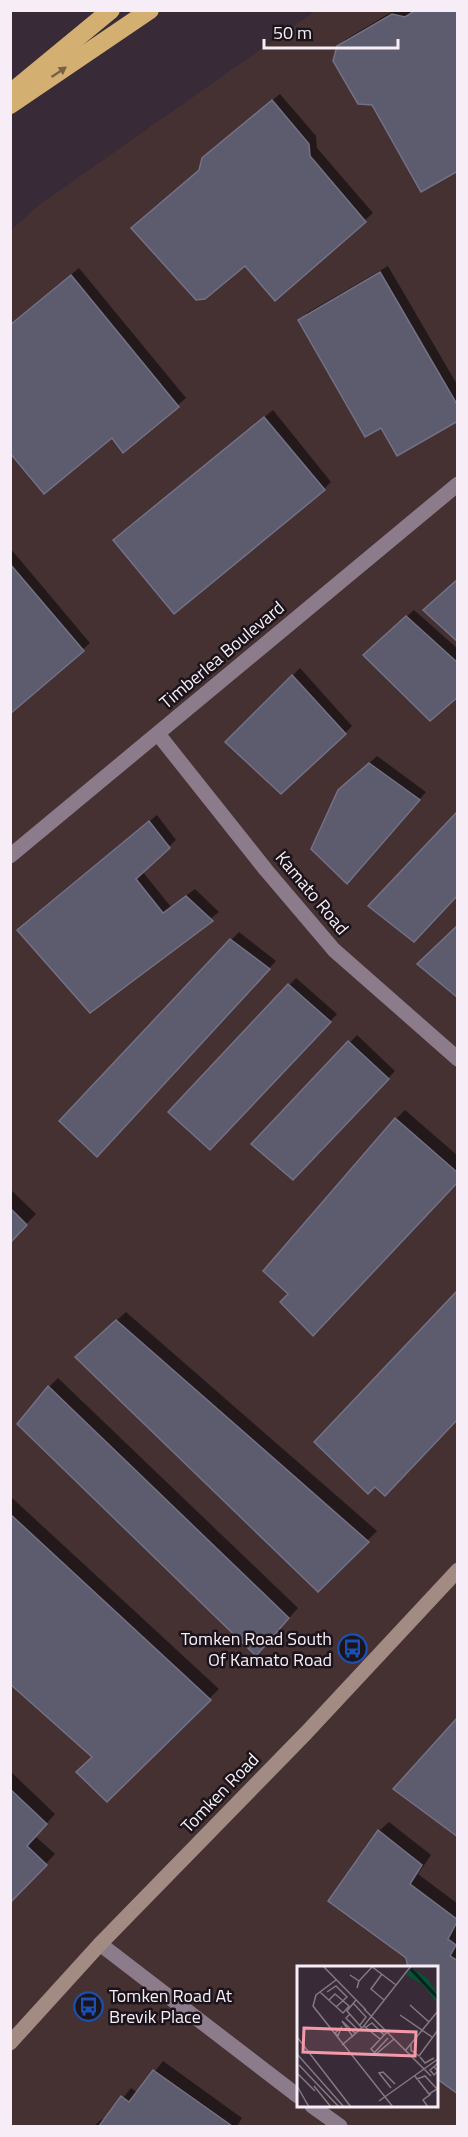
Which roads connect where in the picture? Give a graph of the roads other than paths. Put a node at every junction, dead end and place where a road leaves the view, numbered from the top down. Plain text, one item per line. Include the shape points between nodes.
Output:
1 (111, 10) edge
2 (150, 10) edge
3 (10, 93) edge
4 (10, 105) edge
5 (458, 484) edge
6 (158, 734) junction
7 (10, 856) edge
8 (458, 1059) edge
9 (458, 1570) edge
10 (100, 1944) junction
11 (10, 2043) edge
12 (297, 2095) edge
13 (313, 2107) edge
14 (340, 2127) edge

1 - 3 highway
4 -> 2 highway
5 - 6 street, Timberlea Boulevard
6 - 7 street, Timberlea Boulevard
6 - 8 street, Kamato Road via 334,950
9 - 10 main road, Tomken Road
10 - 11 main road, Tomken Road
10 - 12 street
13 - 14 street

